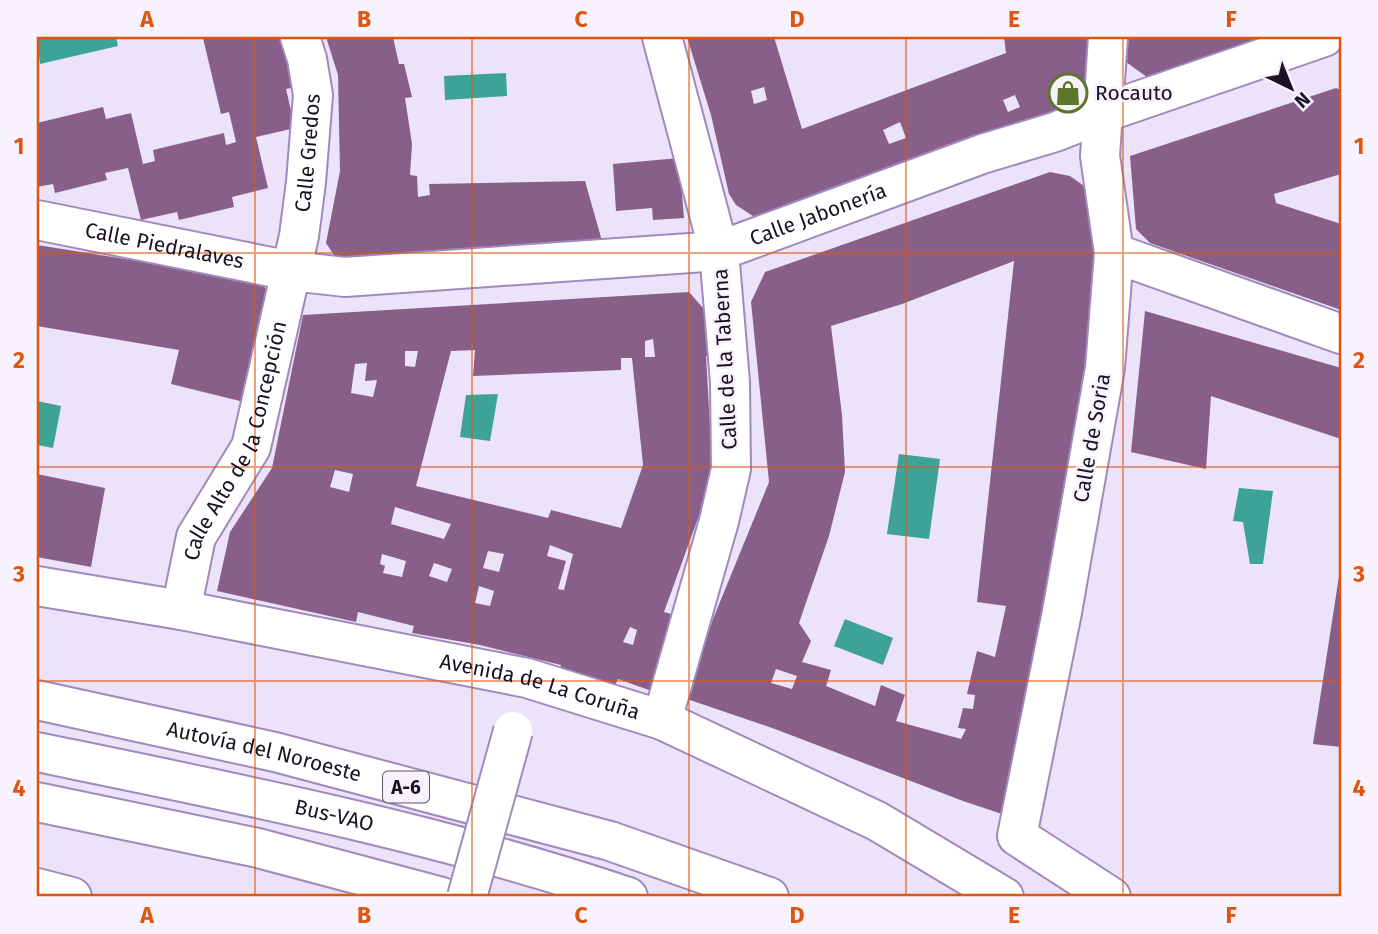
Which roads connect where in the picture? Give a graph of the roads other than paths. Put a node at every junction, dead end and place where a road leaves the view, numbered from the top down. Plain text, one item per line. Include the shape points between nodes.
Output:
1 (300, 37) edge
2 (662, 37) edge
3 (1108, 37) edge
4 (1324, 37) edge
5 (1103, 113) junction
6 (37, 220) edge
7 (719, 251) junction
8 (1114, 253) junction
9 (291, 271) junction
10 (1341, 334) edge
11 (37, 586) edge
12 (181, 610) junction
13 (527, 678) junction
14 (37, 700) edge
15 (662, 720) junction
16 (37, 752) edge
17 (37, 802) edge
18 (37, 888) edge
19 (72, 897) edge
20 (442, 897) edge
21 (467, 897) edge
22 (628, 897) edge
23 (769, 897) edge
24 (1004, 897) edge
25 (1111, 897) edge

1 - 9 main road, Calle Gredos via 313,94 306,182
2 - 7 main road, Calle de la Taberna
3 - 5 main road, Calle de Soria
4 - 5 main road, Calle Jabonería
5 - 7 main road, Calle Jabonería
5 - 8 main road, Calle de Soria via 1100,156
6 - 9 main road, Calle Piedralaves
7 - 9 main road, Calle Jabonería via 345,277
7 - 15 main road, Calle de la Taberna via 730,382 731,468
8 - 10 main road
8 - 25 main road, Calle de Soria via 1102,381 1017,836
9 - 12 main road, Calle Alto de la Concepción via 251,447 196,537
11 - 12 main road, Avenida de La Coruña
12 - 13 main road, Avenida de La Coruña
13 - 15 main road, Avenida de La Coruña
13 - 21 main road, bridge
14 - 23 main road, Autovía del Noroeste / A-6 via 275,752 610,841
15 - 24 main road, Avenida de La Coruña via 877,821
16 - 22 main road, Bus-VAO via 368,822
17 - 20 main road via 258,848
18 - 19 main road

